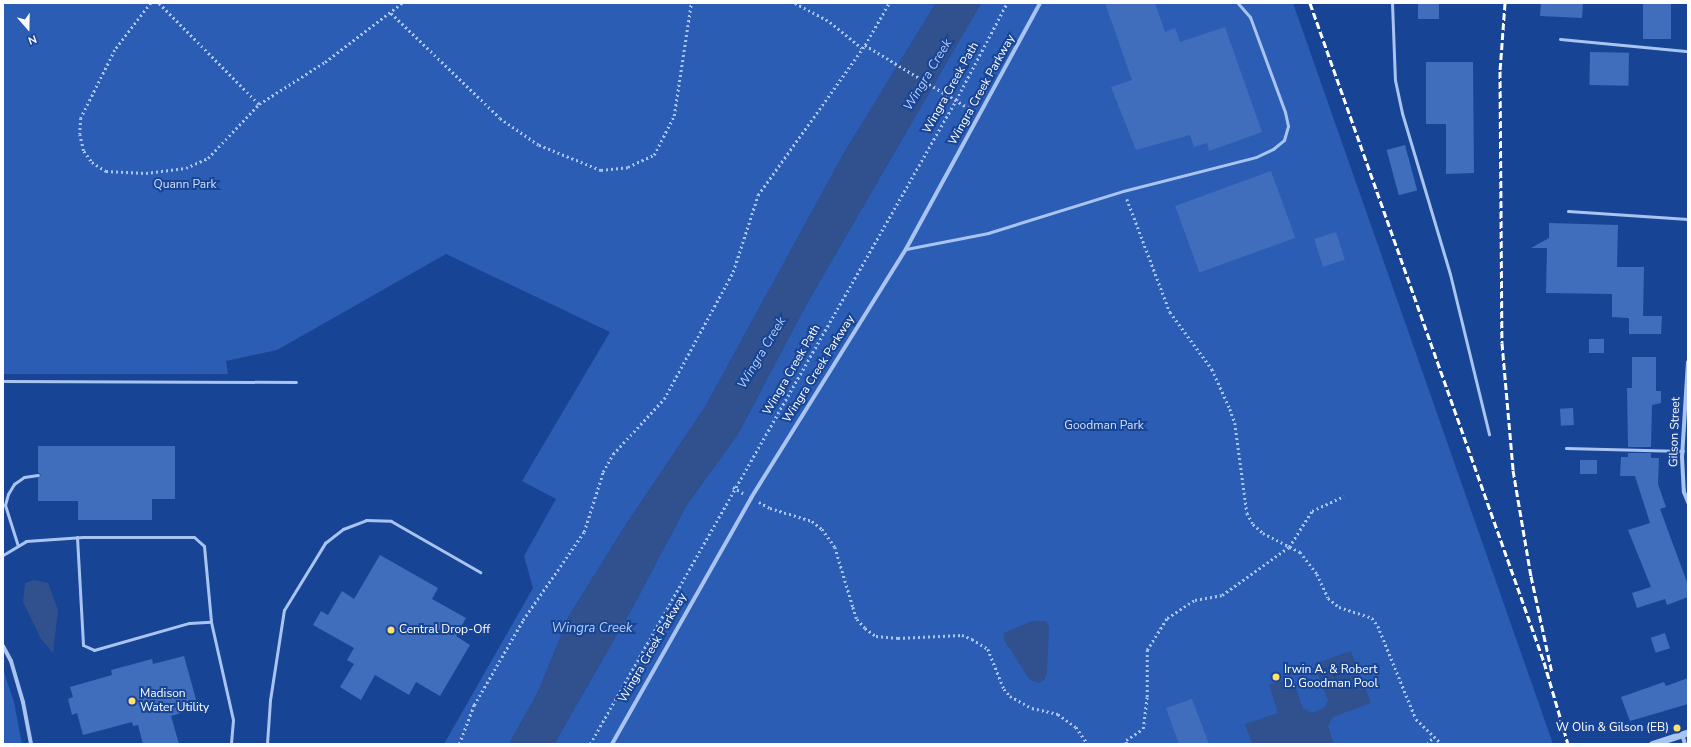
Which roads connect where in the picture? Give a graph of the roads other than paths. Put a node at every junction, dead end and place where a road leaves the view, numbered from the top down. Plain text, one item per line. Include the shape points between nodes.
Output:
1 (1040, 3) edge
2 (1238, 3) edge
3 (1392, 3) edge
4 (1560, 39) dead end
5 (1688, 52) edge
6 (1568, 211) dead end
7 (1688, 219) edge
8 (906, 249) junction
9 (1688, 362) edge
10 (3, 381) edge
11 (296, 382) dead end
12 (1489, 434) dead end
13 (1566, 448) dead end
14 (1683, 451) junction
15 (1688, 456) edge
16 (1682, 457) junction
17 (38, 475) dead end
18 (1688, 502) edge
19 (77, 537) junction
20 (18, 546) junction
21 (3, 555) edge
22 (480, 572) dead end
23 (211, 622) junction
24 (3, 646) edge
25 (1685, 733) edge
26 (31, 744) edge
27 (231, 744) edge
28 (266, 744) edge
29 (612, 744) edge
30 (1652, 744) edge
31 (1686, 744) edge

1 - 8 street, Wingra Creek Parkway
2 - 8 lane via 1250,16 1285,112 1288,126 1284,140 1273,149 1256,157 1123,191 988,233
3 - 12 lane via 1395,80 1402,113 1450,274
4 - 5 lane
6 - 7 lane
8 - 29 street, Wingra Creek Parkway via 751,498
9 - 14 street, Gilson Street
10 - 11 lane
13 - 14 lane
14 - 16 street, Gilson Street
15 - 16 street
16 - 18 street, Gilson Street via 1684,492
17 - 20 lane via 24,477 14,484 8,494 5,505
19 - 20 lane via 26,541
19 - 23 lane via 194,537 204,546
19 - 23 lane via 83,645 94,650 189,623
20 - 21 lane
22 - 28 lane via 391,521 366,520 343,529 325,543 284,610
23 - 27 lane via 233,720
24 - 26 street via 12,661 24,702
25 - 30 street
25 - 31 street

